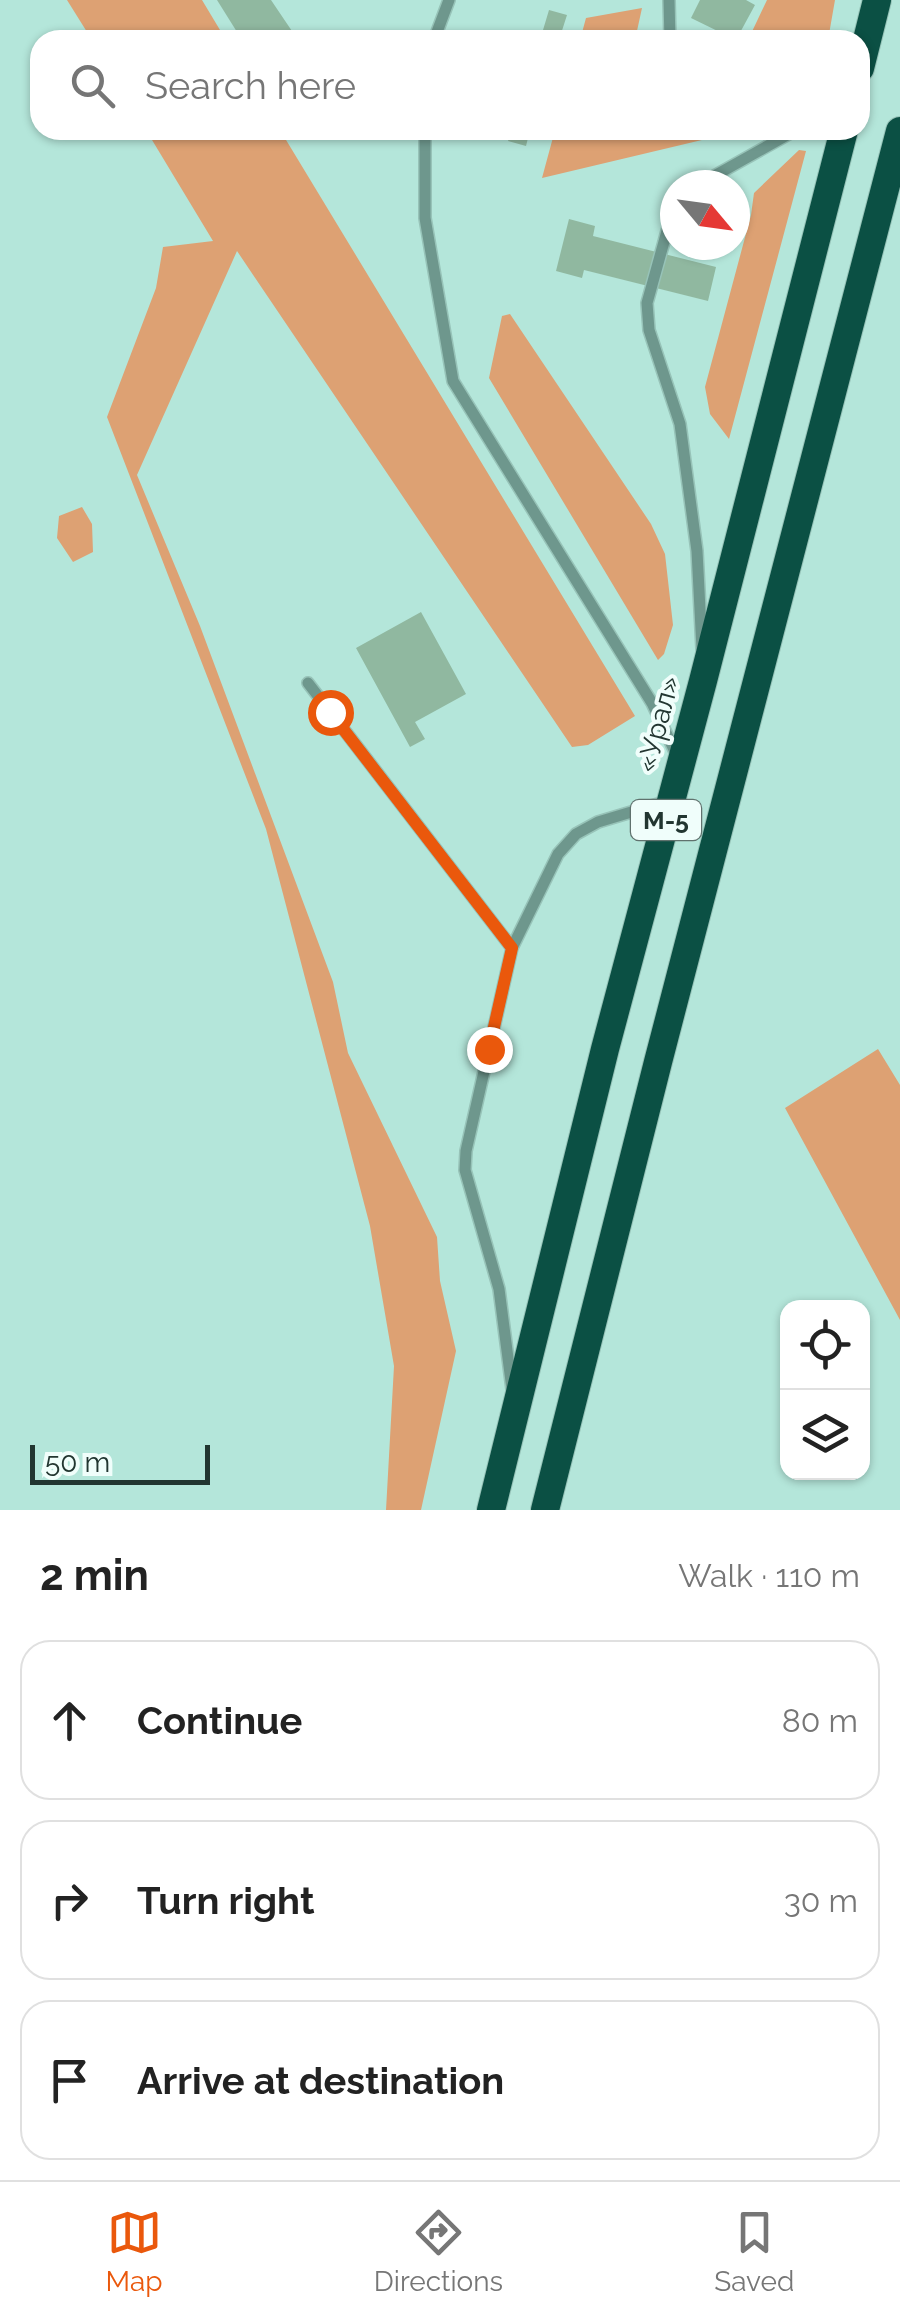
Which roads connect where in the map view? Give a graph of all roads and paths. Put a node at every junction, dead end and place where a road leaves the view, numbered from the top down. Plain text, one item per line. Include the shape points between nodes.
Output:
1 (450, 0) edge
2 (669, 0) edge
3 (877, 0) edge
4 (438, 30) edge
5 (670, 30) edge
6 (870, 30) edge
7 (900, 131) edge
8 (425, 140) edge
9 (778, 140) edge
10 (841, 140) edge
11 (725, 170) edge
12 (660, 257) edge
13 (703, 681) junction
14 (308, 683) dead end
15 (681, 764) junction
16 (672, 800) junction
17 (512, 948) junction
18 (515, 1414) junction
19 (491, 1510) edge
20 (545, 1510) edge

1 - 4 lane
2 - 5 lane
3 - 6 highway
7 - 20 highway, М-5
8 - 15 lane via 425,218 453,382 652,703
9 - 11 lane
10 - 13 highway, «Урал» / М-5
12 - 13 lane via 647,304 648,330 680,424 697,552
13 - 15 highway, «Урал» / М-5
14 - 17 lane
15 - 16 highway, «Урал» / М-5
16 - 17 lane via 576,834 558,854
16 - 18 highway, «Урал» / М-5
17 - 18 lane via 465,1170 499,1289
18 - 19 highway, «Урал» / М-5

